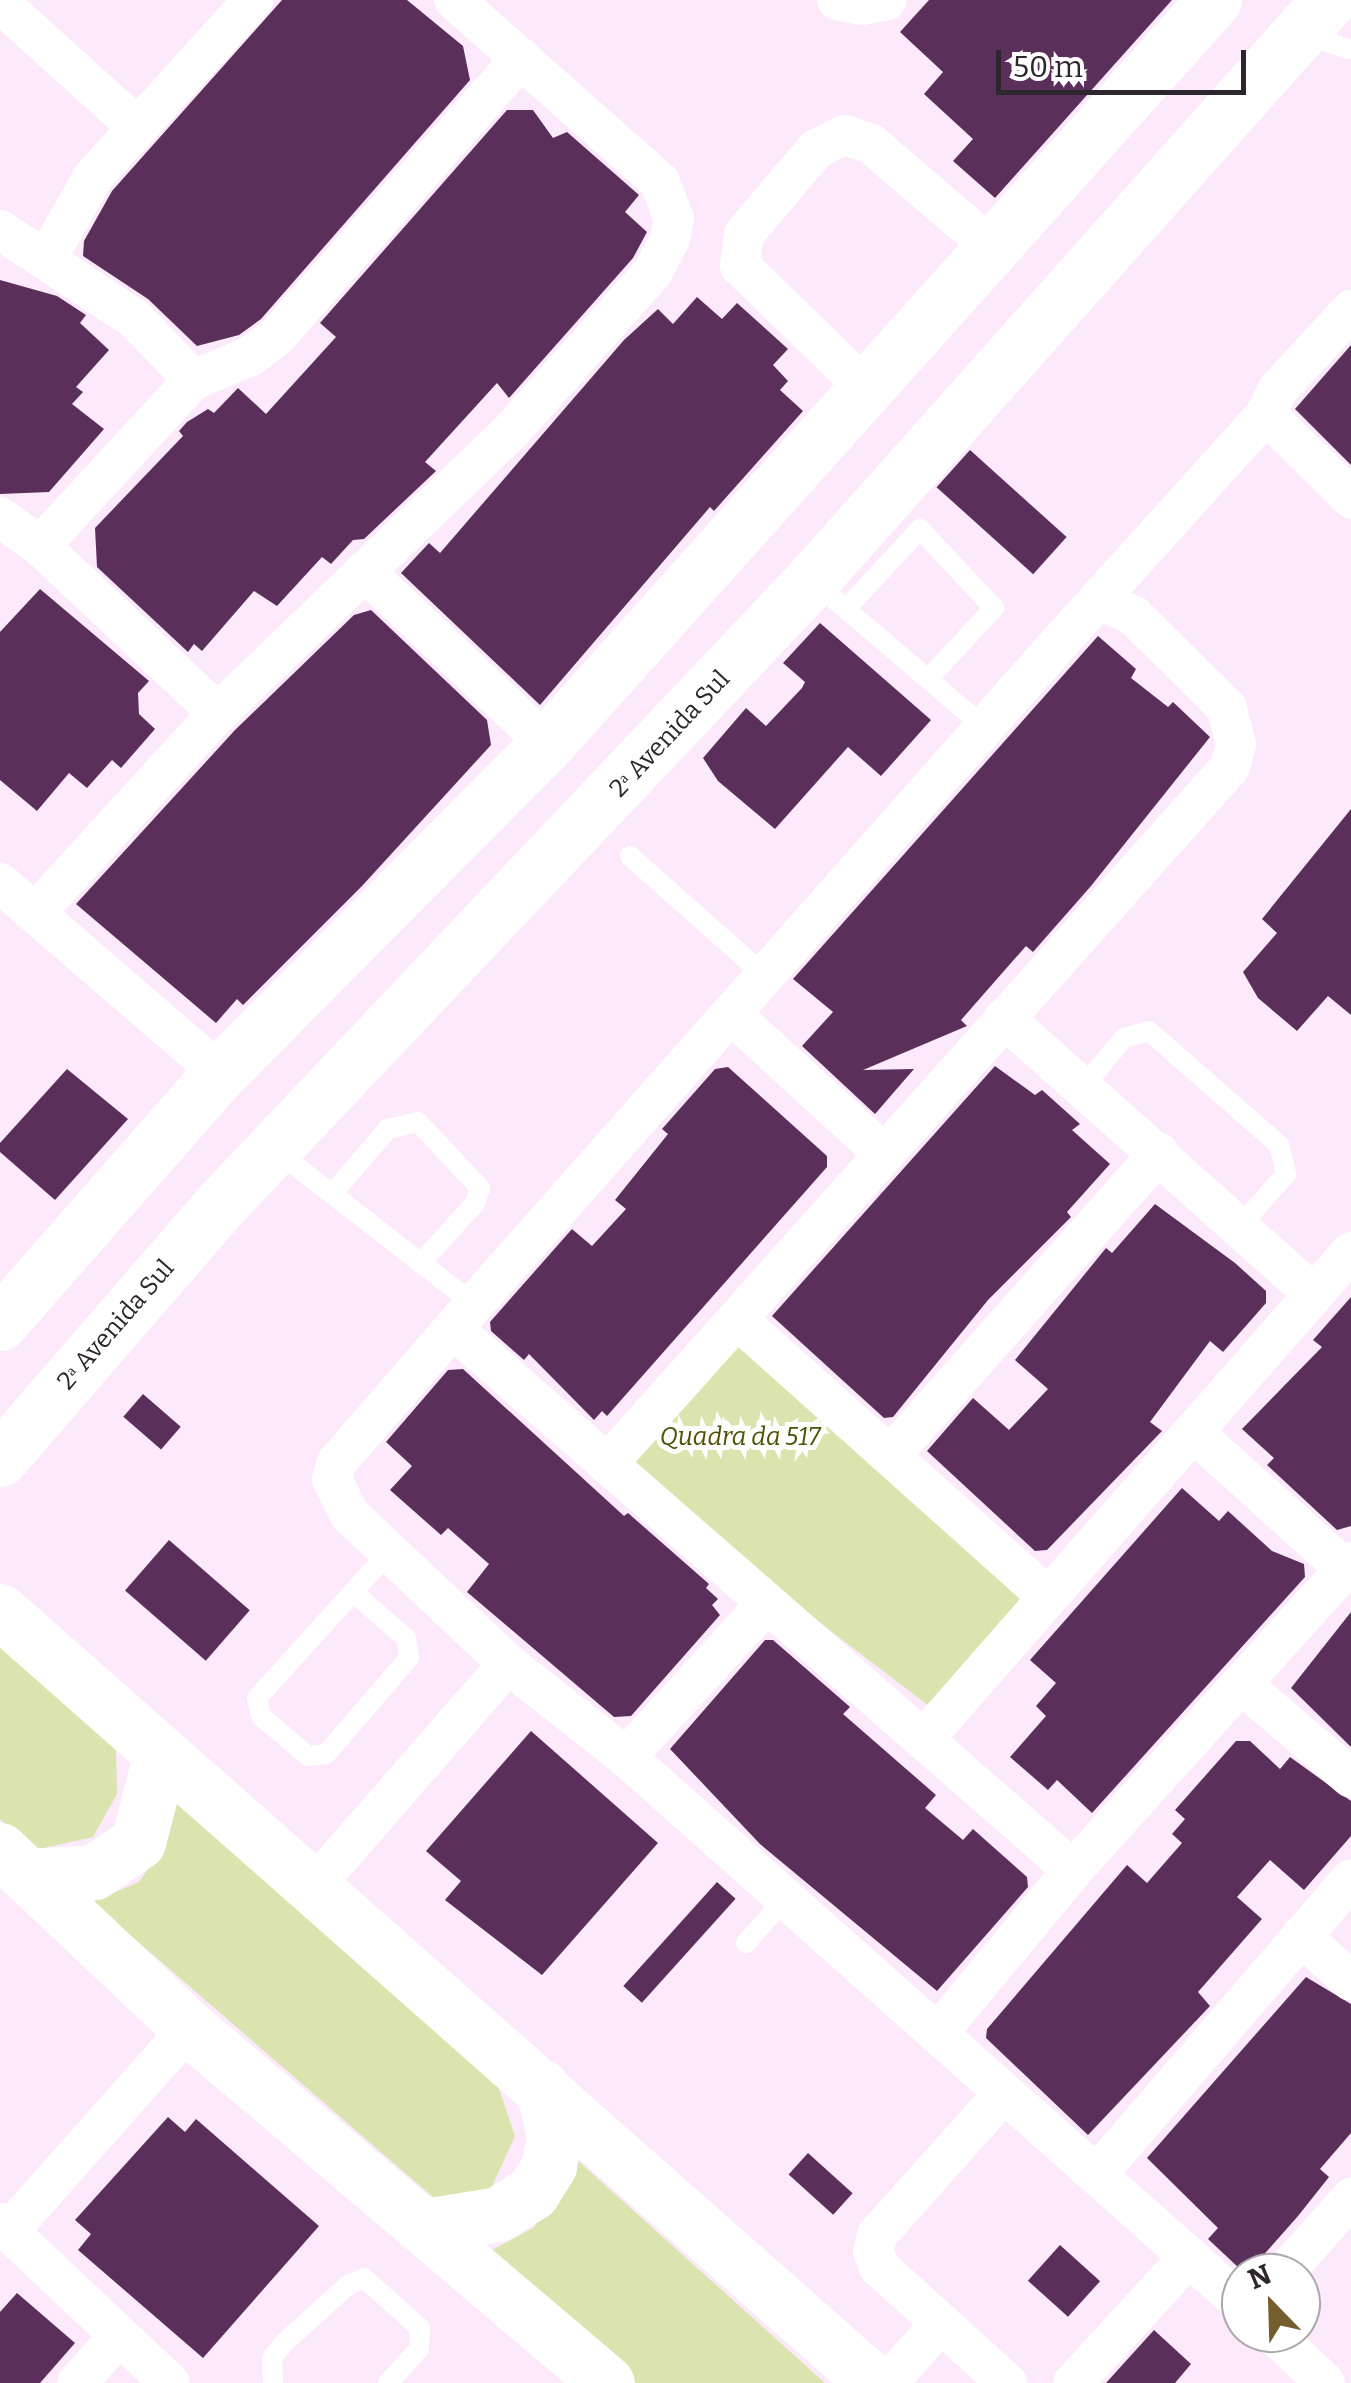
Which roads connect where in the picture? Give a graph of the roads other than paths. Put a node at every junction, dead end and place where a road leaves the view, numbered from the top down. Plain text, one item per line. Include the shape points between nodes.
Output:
1 (254, 0) edge
2 (454, 0) edge
3 (837, 0) edge
4 (886, 0) edge
5 (1214, 0) edge
6 (0, 3) edge
7 (1336, 36) edge
8 (521, 58) junction
9 (137, 126) junction
10 (0, 230) edge
11 (995, 250) junction
12 (46, 258) junction
13 (1351, 310) edge
14 (193, 380) junction
15 (865, 387) junction
16 (1266, 414) junction
17 (904, 474) junction
18 (1351, 498) edge
19 (0, 517) edge
20 (920, 529) junction
21 (40, 546) junction
22 (364, 571) junction
23 (829, 594) junction
24 (1099, 599) junction
25 (928, 679) junction
26 (218, 712) junction
27 (984, 727) junction
28 (547, 744) junction
29 (630, 856) dead end
30 (0, 883) edge
31 (36, 912) junction
32 (765, 976) junction
33 (731, 1014) junction
34 (1004, 1018) junction
35 (220, 1073) junction
36 (1083, 1087) junction
37 (274, 1149) junction
38 (881, 1151) junction
39 (1160, 1153) junction
40 (332, 1194) junction
41 (1240, 1226) junction
42 (1351, 1252) edge
43 (421, 1263) junction
44 (1312, 1292) junction
45 (463, 1316) junction
46 (738, 1320) junction
47 (0, 1323) edge
48 (1193, 1432) junction
49 (891, 1455) junction
50 (0, 1459) edge
51 (610, 1461) junction
52 (390, 1552) junction
53 (1348, 1565) edge
54 (353, 1592) junction
55 (1046, 1596) junction
56 (766, 1604) junction
57 (0, 1611) edge
58 (508, 1664) junction
59 (1245, 1687) junction
60 (923, 1740) junction
61 (161, 1753) junction
62 (626, 1757) junction
63 (1351, 1778) edge
64 (15, 1863) edge
65 (1073, 1870) junction
66 (1351, 1879) edge
67 (316, 1884) junction
68 (785, 1899) junction
69 (1301, 1936) junction
70 (746, 1943) dead end
71 (1351, 1980) edge
72 (189, 2028) junction
73 (937, 2034) junction
74 (542, 2087) junction
75 (1004, 2093) junction
76 (1099, 2172) junction
77 (1351, 2198) edge
78 (425, 2226) junction
79 (4, 2227) edge
80 (1302, 2253) edge
81 (1189, 2257) junction
82 (1221, 2285) edge
83 (941, 2323) junction
84 (118, 2337) junction
85 (1294, 2353) edge
86 (77, 2383) edge
87 (170, 2383) edge
88 (273, 2383) edge
89 (388, 2383) edge
90 (607, 2383) edge
91 (874, 2383) edge
92 (888, 2383) edge
93 (1007, 2383) edge
94 (1073, 2383) edge
95 (1325, 2383) edge

1 - 9 street
2 - 8 street
3 - 4 street via 862,6
5 - 11 street
6 - 9 street
7 - 17 street, 2ᵃ Avenida Sul
8 - 14 street via 277,336 251,356
8 - 22 street via 660,182 674,219 670,239 653,272 513,429
9 - 12 street via 93,177
10 - 12 street
11 - 15 street
11 - 15 street via 859,138 845,135 816,149 744,234 740,266
12 - 14 street via 136,318
13 - 16 street via 1278,390
14 - 21 street
15 - 28 street
16 - 18 street
16 - 24 street
17 - 20 lane
17 - 23 street, 2ᵃ Avenida Sul
19 - 21 street
20 - 23 lane
20 - 25 lane via 994,608
21 - 26 street
22 - 26 street
22 - 28 street
23 - 25 lane
23 - 37 street, 2ᵃ Avenida Sul
24 - 27 street
24 - 34 street via 1134,616 1227,708 1236,744 1230,767
25 - 27 lane
26 - 31 street
27 - 32 street
28 - 35 street
29 - 32 lane
30 - 31 street
31 - 35 street
32 - 33 street
33 - 38 street
33 - 45 street
34 - 36 street
34 - 38 street
35 - 47 street
36 - 39 street
36 - 41 lane via 1124,1038 1149,1032 1279,1145 1286,1174
37 - 40 lane
37 - 50 street, 2ᵃ Avenida Sul
38 - 46 street
39 - 41 street
39 - 49 street
40 - 43 lane
40 - 43 lane via 388,1129 418,1122 480,1188
41 - 44 street
42 - 44 street
43 - 45 lane
44 - 48 street
45 - 51 street
45 - 52 street via 337,1462 332,1478 349,1514
46 - 49 street
46 - 51 street
48 - 53 street
48 - 55 street
49 - 55 street
51 - 56 street
52 - 54 lane
52 - 58 street
53 - 59 street
54 - 54 lane via 257,1698 260,1716 308,1756 326,1754 410,1658 406,1638
55 - 60 street
56 - 60 street
56 - 62 street
57 - 61 street
58 - 62 street
58 - 67 street
59 - 63 street
59 - 65 street
60 - 65 street
61 - 64 street via 138,1842 94,1872
61 - 67 street
62 - 68 street
64 - 72 street
65 - 73 street
66 - 69 street
67 - 74 street
68 - 70 lane
68 - 73 street
69 - 71 street
69 - 76 street
72 - 78 street
72 - 79 street
73 - 75 street
74 - 78 street via 554,2135 549,2166 532,2193 498,2214
74 - 91 street
75 - 76 street
75 - 83 street via 876,2235 879,2267
76 - 81 street
77 - 80 street
78 - 90 street
79 - 84 street
81 - 82 street
81 - 94 street
83 - 92 street
83 - 93 street
84 - 86 street
84 - 87 street
85 - 95 street
88 - 89 lane via 272,2358 284,2343 364,2278 420,2328 419,2349

